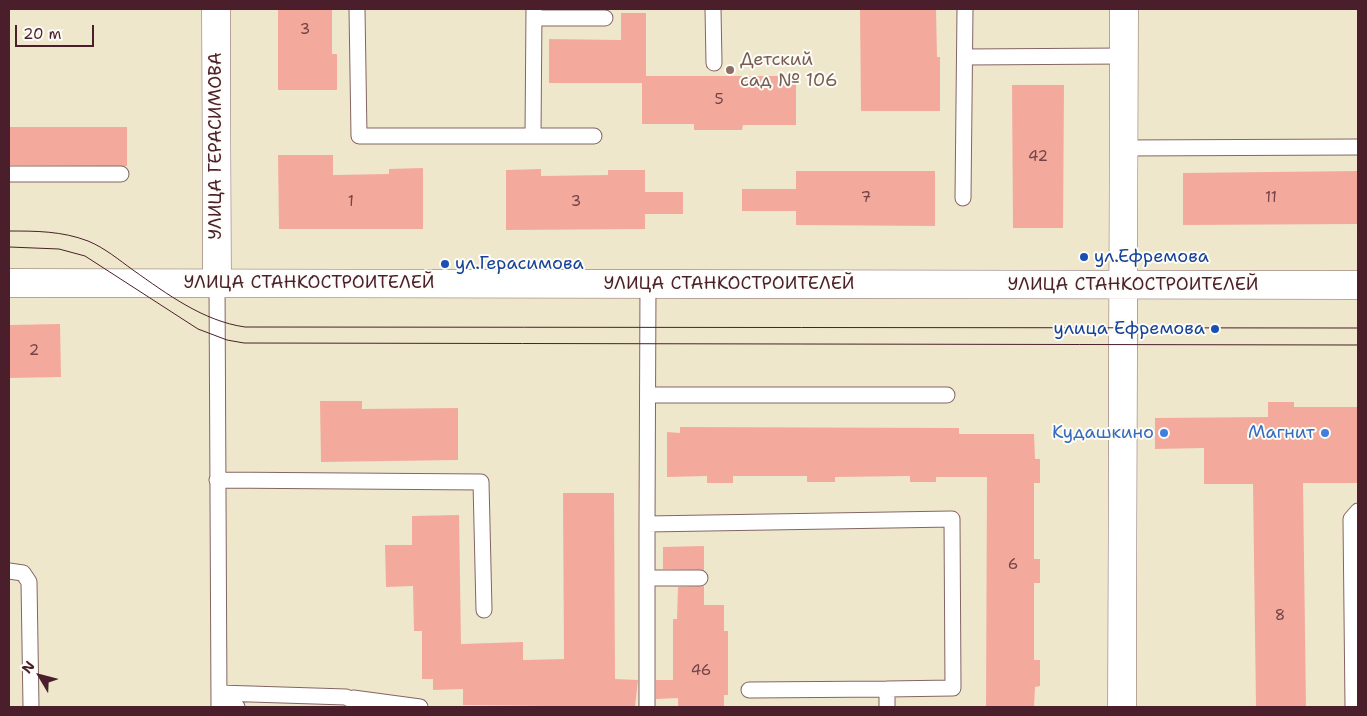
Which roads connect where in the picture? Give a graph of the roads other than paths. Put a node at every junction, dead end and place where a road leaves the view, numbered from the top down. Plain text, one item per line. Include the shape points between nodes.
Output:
1 (216, 9) edge
2 (358, 9) edge
3 (713, 9) edge
4 (965, 9) edge
5 (1124, 9) edge
6 (534, 13) edge
7 (605, 18) dead end
8 (1124, 56) junction
9 (965, 57) junction
10 (714, 63) dead end
11 (533, 136) junction
12 (594, 136) dead end
13 (1358, 147) edge
14 (1124, 148) junction
15 (9, 174) edge
16 (122, 174) dead end
17 (963, 198) dead end
18 (217, 283) junction
19 (9, 284) edge
20 (648, 284) junction
21 (1358, 285) edge
22 (1125, 286) junction
23 (648, 395) junction
24 (946, 395) dead end
25 (217, 480) junction
26 (1358, 511) edge
27 (647, 524) junction
28 (9, 572) edge
29 (647, 578) junction
30 (700, 578) dead end
31 (484, 610) dead end
32 (749, 690) dead end
33 (887, 690) junction
34 (346, 697) junction
35 (219, 700) edge
36 (31, 707) edge
37 (237, 707) edge
38 (365, 707) edge
39 (420, 707) edge
40 (647, 707) edge
41 (887, 707) edge
42 (1122, 707) edge
43 (1353, 707) edge

1 - 18 street, УЛИЦА ГЕРАСИМОВА
2 - 11 lane via 359,136
3 - 10 lane
4 - 9 lane
5 - 8 street
6 - 7 lane
6 - 11 lane
8 - 9 lane
8 - 14 street
9 - 17 lane
11 - 12 lane
13 - 14 lane
14 - 22 street
15 - 16 lane
18 - 19 street, УЛИЦА СТАНКОСТРОИТЕЛЕЙ
18 - 20 street, УЛИЦА СТАНКОСТРОИТЕЛЕЙ
18 - 25 lane
20 - 22 street, УЛИЦА СТАНКОСТРОИТЕЛЕЙ
20 - 23 lane
21 - 22 street, УЛИЦА СТАНКОСТРОИТЕЛЕЙ
22 - 42 street
23 - 24 lane
23 - 27 lane
25 - 31 lane via 481,482
25 - 35 lane
26 - 43 lane via 1352,519
27 - 29 lane
27 - 33 lane via 952,520 953,688
28 - 36 lane via 23,573 29,582
29 - 30 lane
29 - 40 lane
32 - 33 lane
33 - 41 lane
34 - 35 lane
34 - 38 lane
34 - 39 lane
35 - 37 lane

